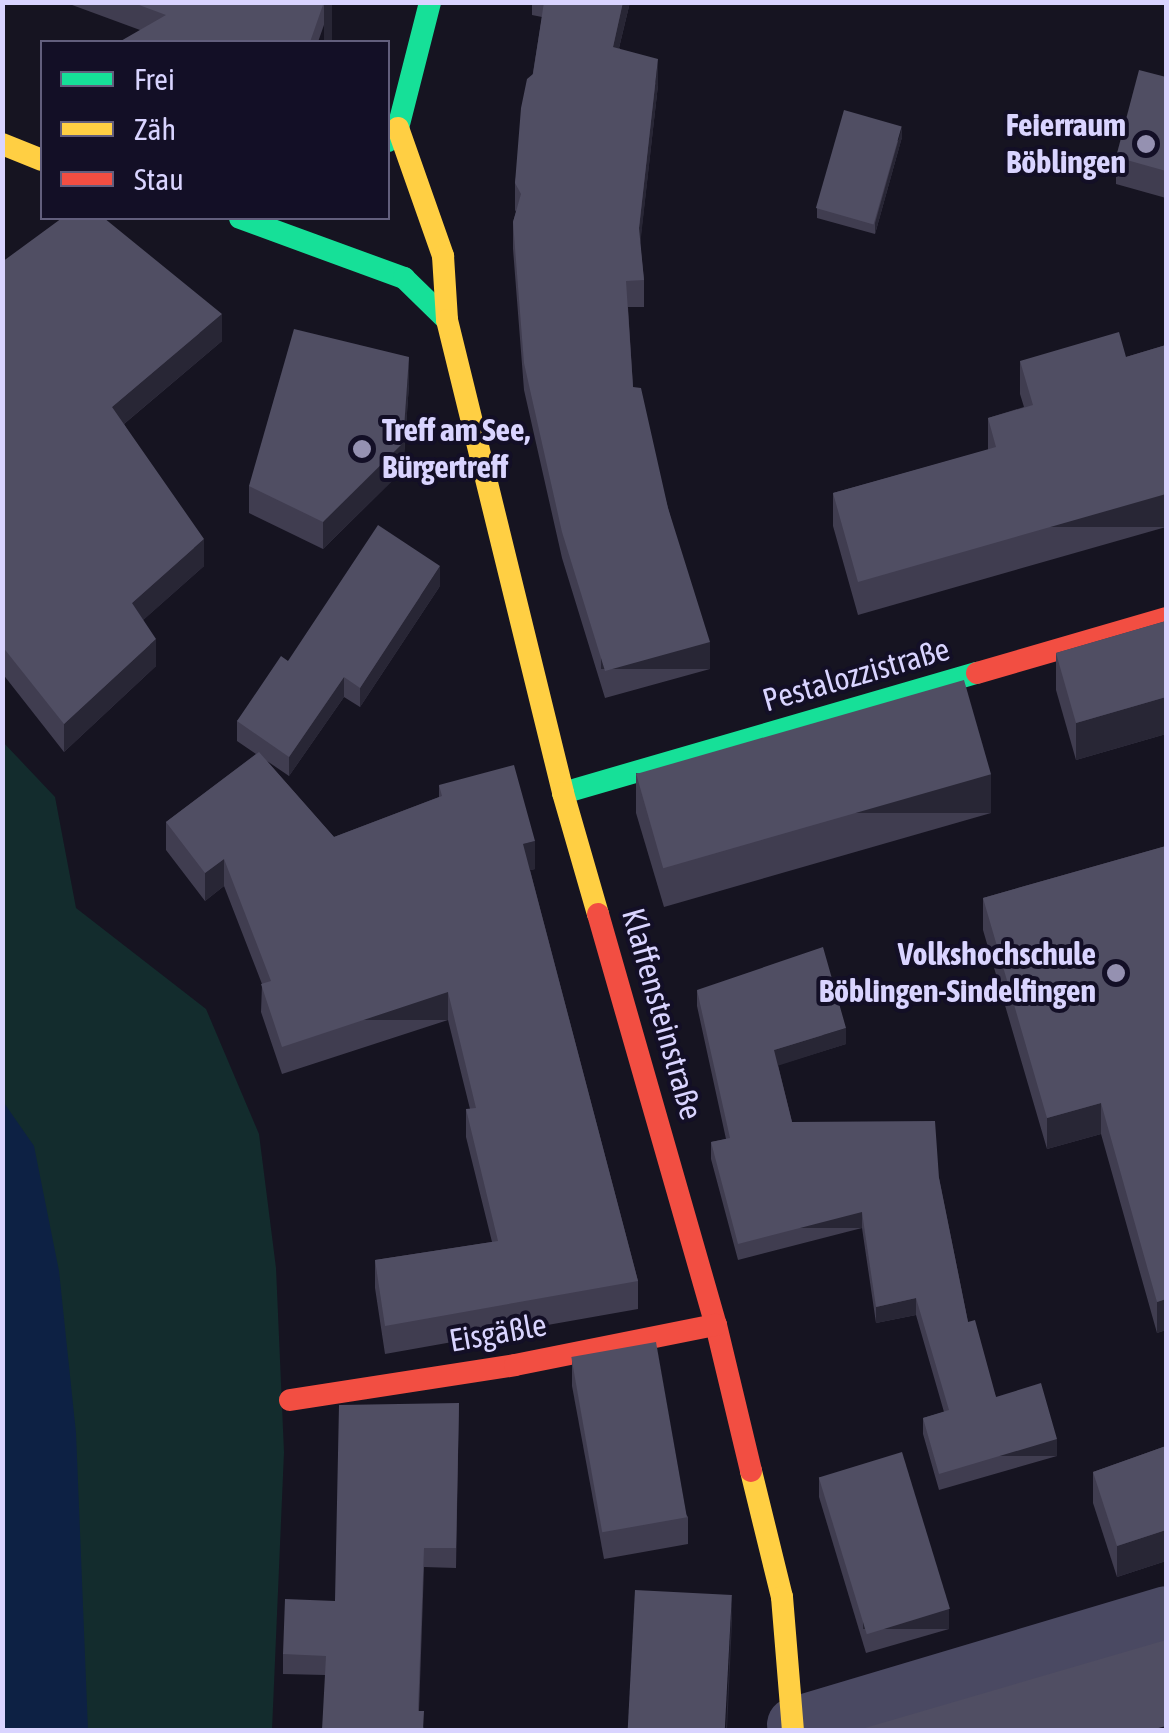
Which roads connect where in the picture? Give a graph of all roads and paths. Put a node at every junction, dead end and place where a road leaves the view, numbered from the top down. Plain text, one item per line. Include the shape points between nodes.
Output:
1 (430, 2) edge
2 (392, 135) edge
3 (2, 144) edge
4 (40, 159) edge
5 (245, 220) edge
6 (448, 320) junction
7 (1166, 618) edge
8 (563, 794) junction
9 (716, 1326) junction
10 (290, 1400) dead end
11 (1166, 1613) edge
12 (794, 1727) edge

1 - 2 main road
2 - 6 main road, Klaffensteinstraße via 443,256
3 - 4 main road
5 - 6 main road via 404,278
6 - 8 main road, Klaffensteinstraße
7 - 8 main road, Pestalozzistraße
8 - 9 main road, Klaffensteinstraße
9 - 10 main road, Eisgäßle
9 - 12 main road, Klaffensteinstraße via 782,1597
11 - 12 street

